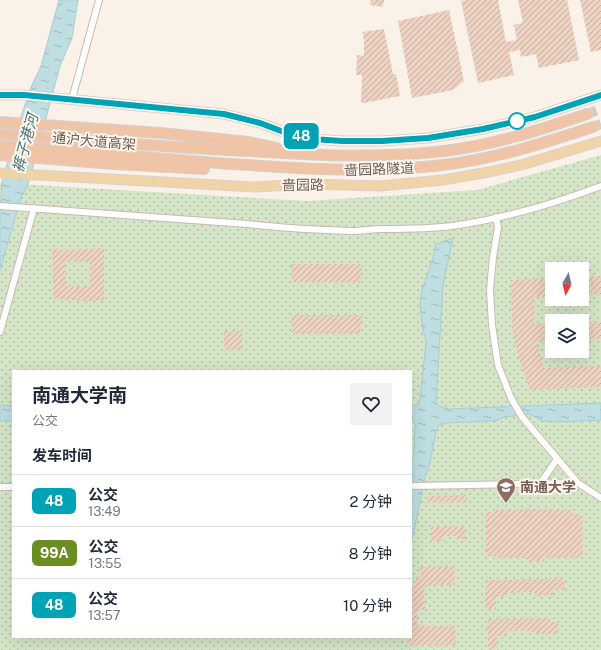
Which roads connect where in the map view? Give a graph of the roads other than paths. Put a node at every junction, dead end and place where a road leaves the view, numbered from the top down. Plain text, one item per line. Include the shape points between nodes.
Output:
1 (99, 0) edge
2 (601, 95) edge
3 (0, 96) edge
4 (72, 99) junction
5 (587, 114) tunnel mouth
6 (0, 122) edge
7 (593, 127) tunnel mouth
8 (5, 134) edge
9 (601, 141) edge
10 (163, 147) joint
11 (4, 151) edge
12 (40, 153) junction
13 (310, 155) junction
14 (161, 159) joint
15 (326, 170) junction
16 (2, 173) edge
17 (601, 186) edge
18 (0, 206) edge
19 (34, 208) junction
20 (496, 217) junction
21 (0, 332) edge
22 (557, 459) junction
23 (578, 483) junction
24 (540, 484) junction
25 (412, 486) edge
26 (0, 487) edge
27 (12, 487) edge
28 (601, 498) edge

1 - 4 street
2 - 4 main road via 535,117 483,129 428,138 374,141 312,139 224,114
3 - 4 main road
5 - 13 highway, 啬园路隧道 via 537,131 444,151 401,155
6 - 13 highway via 249,142
7 - 15 highway, 啬园路隧道 via 495,156 445,165 403,169
8 - 10 highway, 通沪大道高架
9 - 16 main road, 啬园路 via 489,172 443,180 380,186 307,184 254,187
10 - 13 highway, 啬园路隧道
11 - 12 highway
12 - 14 highway, 通沪大道高架
12 - 15 highway via 113,164 253,171
14 - 15 highway, 啬园路隧道
17 - 20 street via 523,212
18 - 19 street
19 - 20 street via 284,228 354,231 452,226
19 - 21 street
20 - 22 street via 498,227 490,290 498,365 521,416
22 - 23 street
22 - 24 street
23 - 24 street
23 - 28 street
24 - 25 street
26 - 27 street

